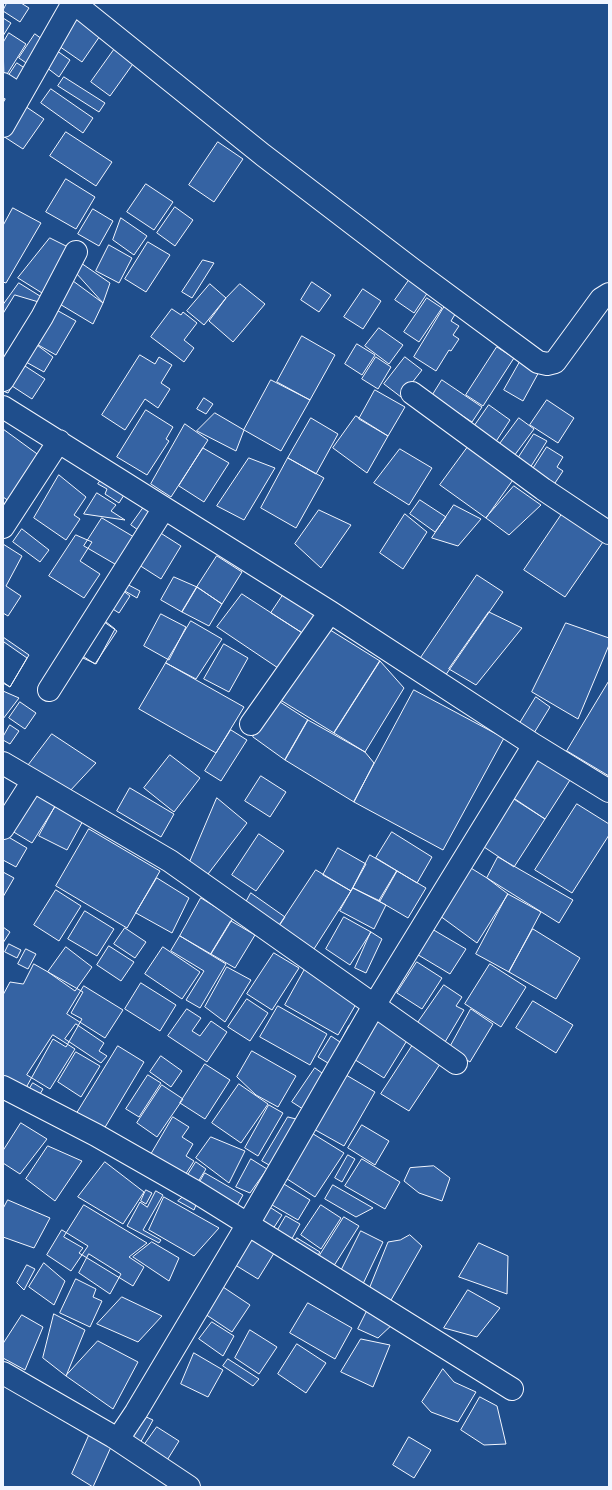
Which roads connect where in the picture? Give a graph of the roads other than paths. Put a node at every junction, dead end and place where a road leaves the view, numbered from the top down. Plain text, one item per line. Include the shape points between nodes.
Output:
1 (73, 3) edge
2 (11, 90) edge
3 (3, 126) edge
4 (76, 252) dead end
5 (609, 294) edge
6 (3, 380) edge
7 (412, 393) dead end
8 (3, 407) edge
9 (58, 440) junction
10 (164, 508) junction
11 (3, 527) edge
12 (609, 533) edge
13 (330, 612) junction
14 (49, 690) dead end
15 (251, 724) dead end
16 (534, 745) junction
17 (3, 763) edge
18 (33, 781) junction
19 (609, 791) edge
20 (3, 828) edge
21 (374, 1004) junction
22 (456, 1063) dead end
23 (3, 1087) edge
24 (248, 1224) junction
25 (3, 1373) edge
26 (512, 1389) dead end
27 (114, 1437) junction
28 (189, 1487) edge

1 - 2 street via 29,81
1 - 5 street via 270,160 538,362 555,362 601,299
2 - 3 street
4 - 6 street via 42,317
7 - 12 street via 543,490
8 - 9 street
9 - 10 street
9 - 11 street
10 - 13 street
10 - 14 street
13 - 15 street
13 - 16 street
16 - 19 street
16 - 21 street
17 - 18 street
18 - 20 street
18 - 21 street via 170,861
21 - 22 street
21 - 24 street
23 - 24 street via 96,1135
24 - 26 street
24 - 27 street via 136,1412 122,1433
25 - 27 street
27 - 28 street

